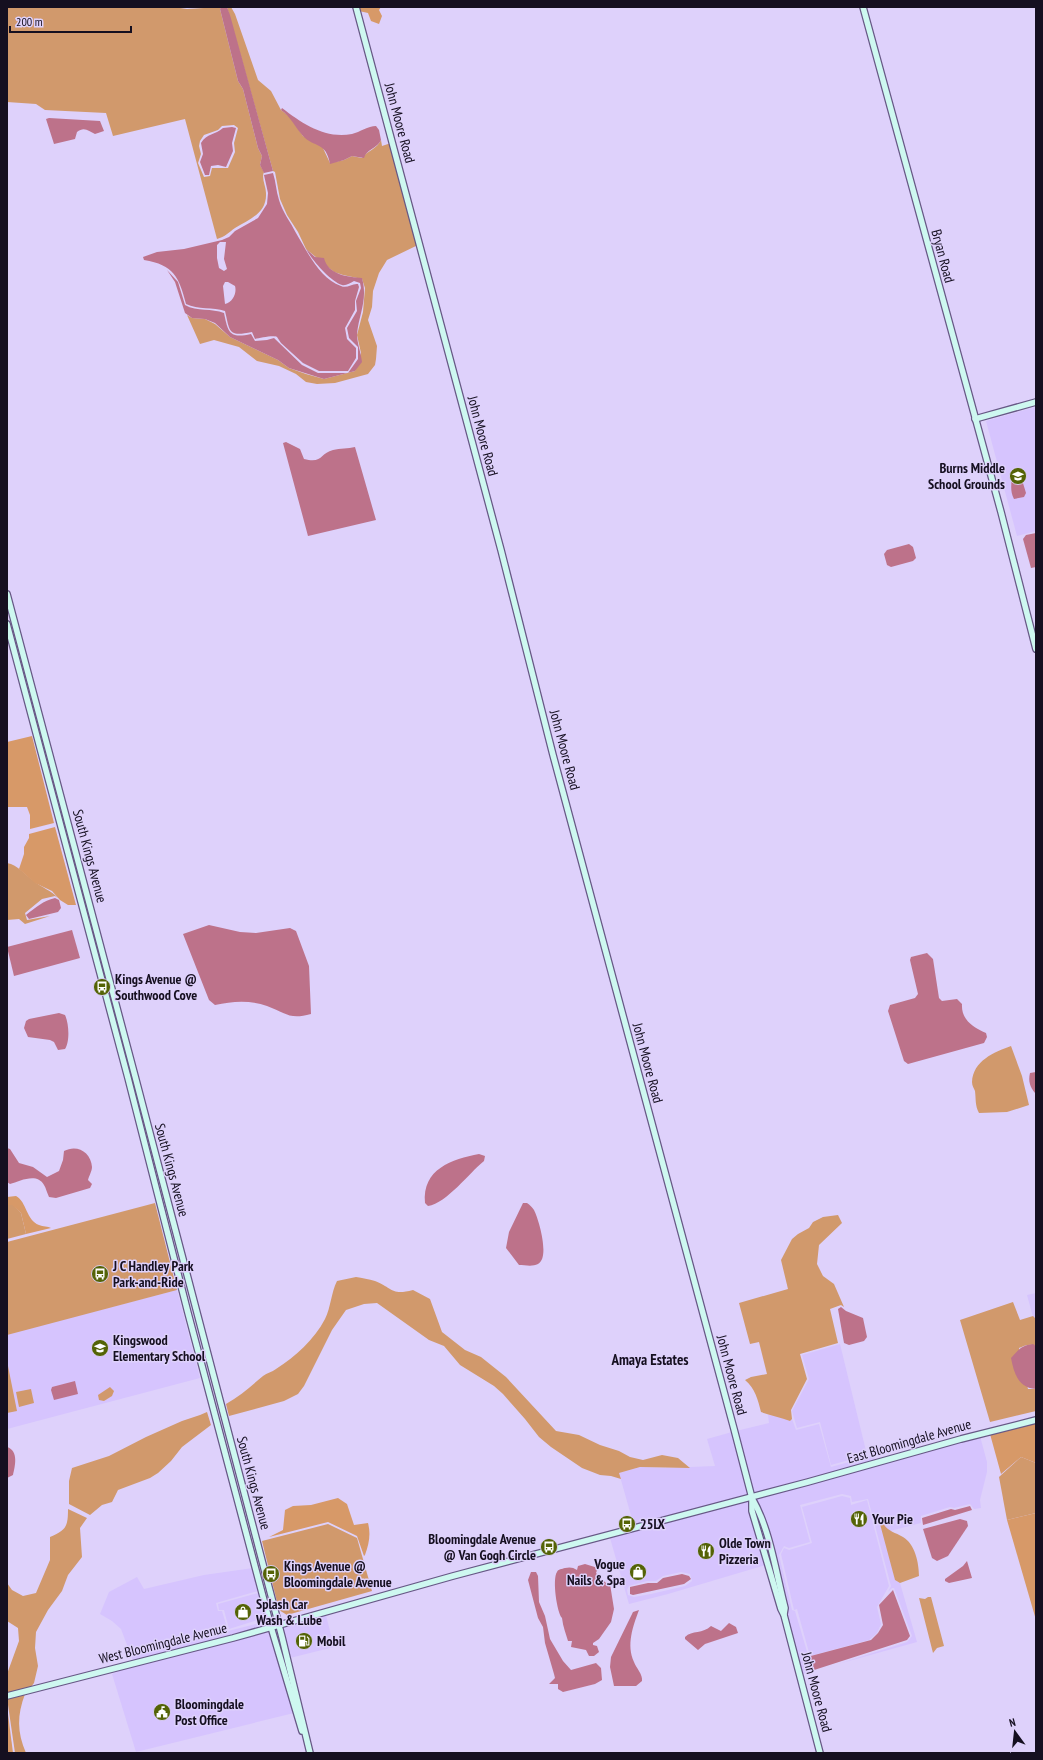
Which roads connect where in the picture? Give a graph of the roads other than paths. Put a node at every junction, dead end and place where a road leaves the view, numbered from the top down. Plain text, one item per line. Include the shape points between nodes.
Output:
1 (356, 7) edge
2 (863, 7) edge
3 (1036, 402) edge
4 (975, 419) junction
5 (7, 594) edge
6 (7, 624) edge
7 (1036, 649) edge
8 (36, 704) junction
9 (29, 706) junction
10 (1036, 1420) edge
11 (789, 1488) joint
12 (752, 1498) junction
13 (279, 1625) junction
14 (271, 1627) junction
15 (7, 1696) edge
16 (310, 1753) edge
17 (820, 1753) edge

1 - 12 main road, John Moore Road
2 - 4 main road, Bryan Road
3 - 4 main road
4 - 7 main road, Bryan Road
5 - 8 main road, South Kings Avenue
6 - 9 main road, South Kings Avenue
8 - 9 main road
8 - 13 main road, South Kings Avenue
9 - 14 main road, South Kings Avenue
10 - 11 main road, East Bloomingdale Avenue
11 - 12 main road, West Bloomingdale Avenue
12 - 13 main road, West Bloomingdale Avenue
12 - 17 main road, John Moore Road via 767,1538
13 - 14 main road, West Bloomingdale Avenue
13 - 16 main road, South Kings Avenue
14 - 15 main road, West Bloomingdale Avenue
14 - 16 main road, South Kings Avenue

